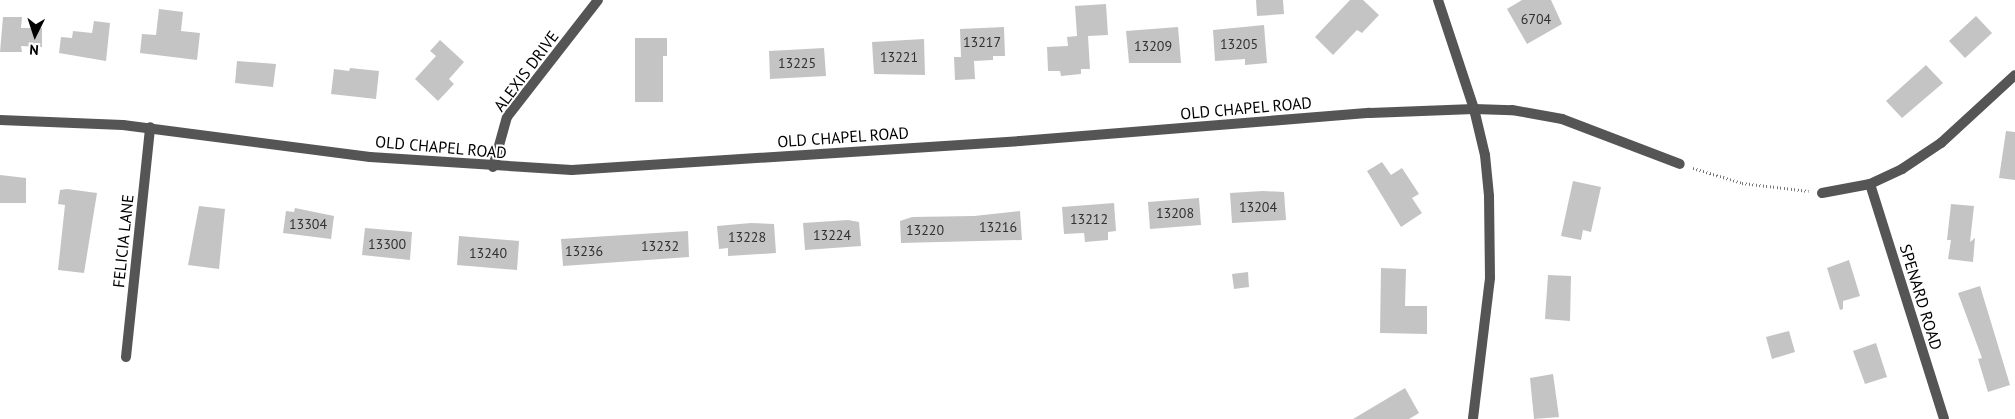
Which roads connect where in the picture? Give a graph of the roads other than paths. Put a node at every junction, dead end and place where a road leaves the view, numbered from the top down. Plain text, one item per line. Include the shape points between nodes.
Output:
1 (598, 0) edge
2 (1438, 0) edge
3 (2015, 75) edge
4 (1474, 109) junction
5 (0, 120) edge
6 (150, 127) junction
7 (1680, 164) road end
8 (493, 167) junction
9 (1870, 184) junction
10 (1822, 193) road end
11 (126, 357) dead end
12 (1473, 419) edge
13 (1944, 419) edge

1 - 8 street, ALEXIS DRIVE via 517,102 499,136
2 - 4 street
3 - 9 street via 1941,143 1902,169
4 - 7 street, OLD CHAPEL ROAD via 1512,110 1562,119
4 - 8 street, OLD CHAPEL ROAD via 1370,112 1020,141 572,170
4 - 12 street via 1485,155 1490,278
5 - 6 street, OLD CHAPEL ROAD
6 - 8 street, OLD CHAPEL ROAD via 295,148
6 - 11 street, FELICIA LANE
9 - 10 street
9 - 13 street, SPENARD ROAD

